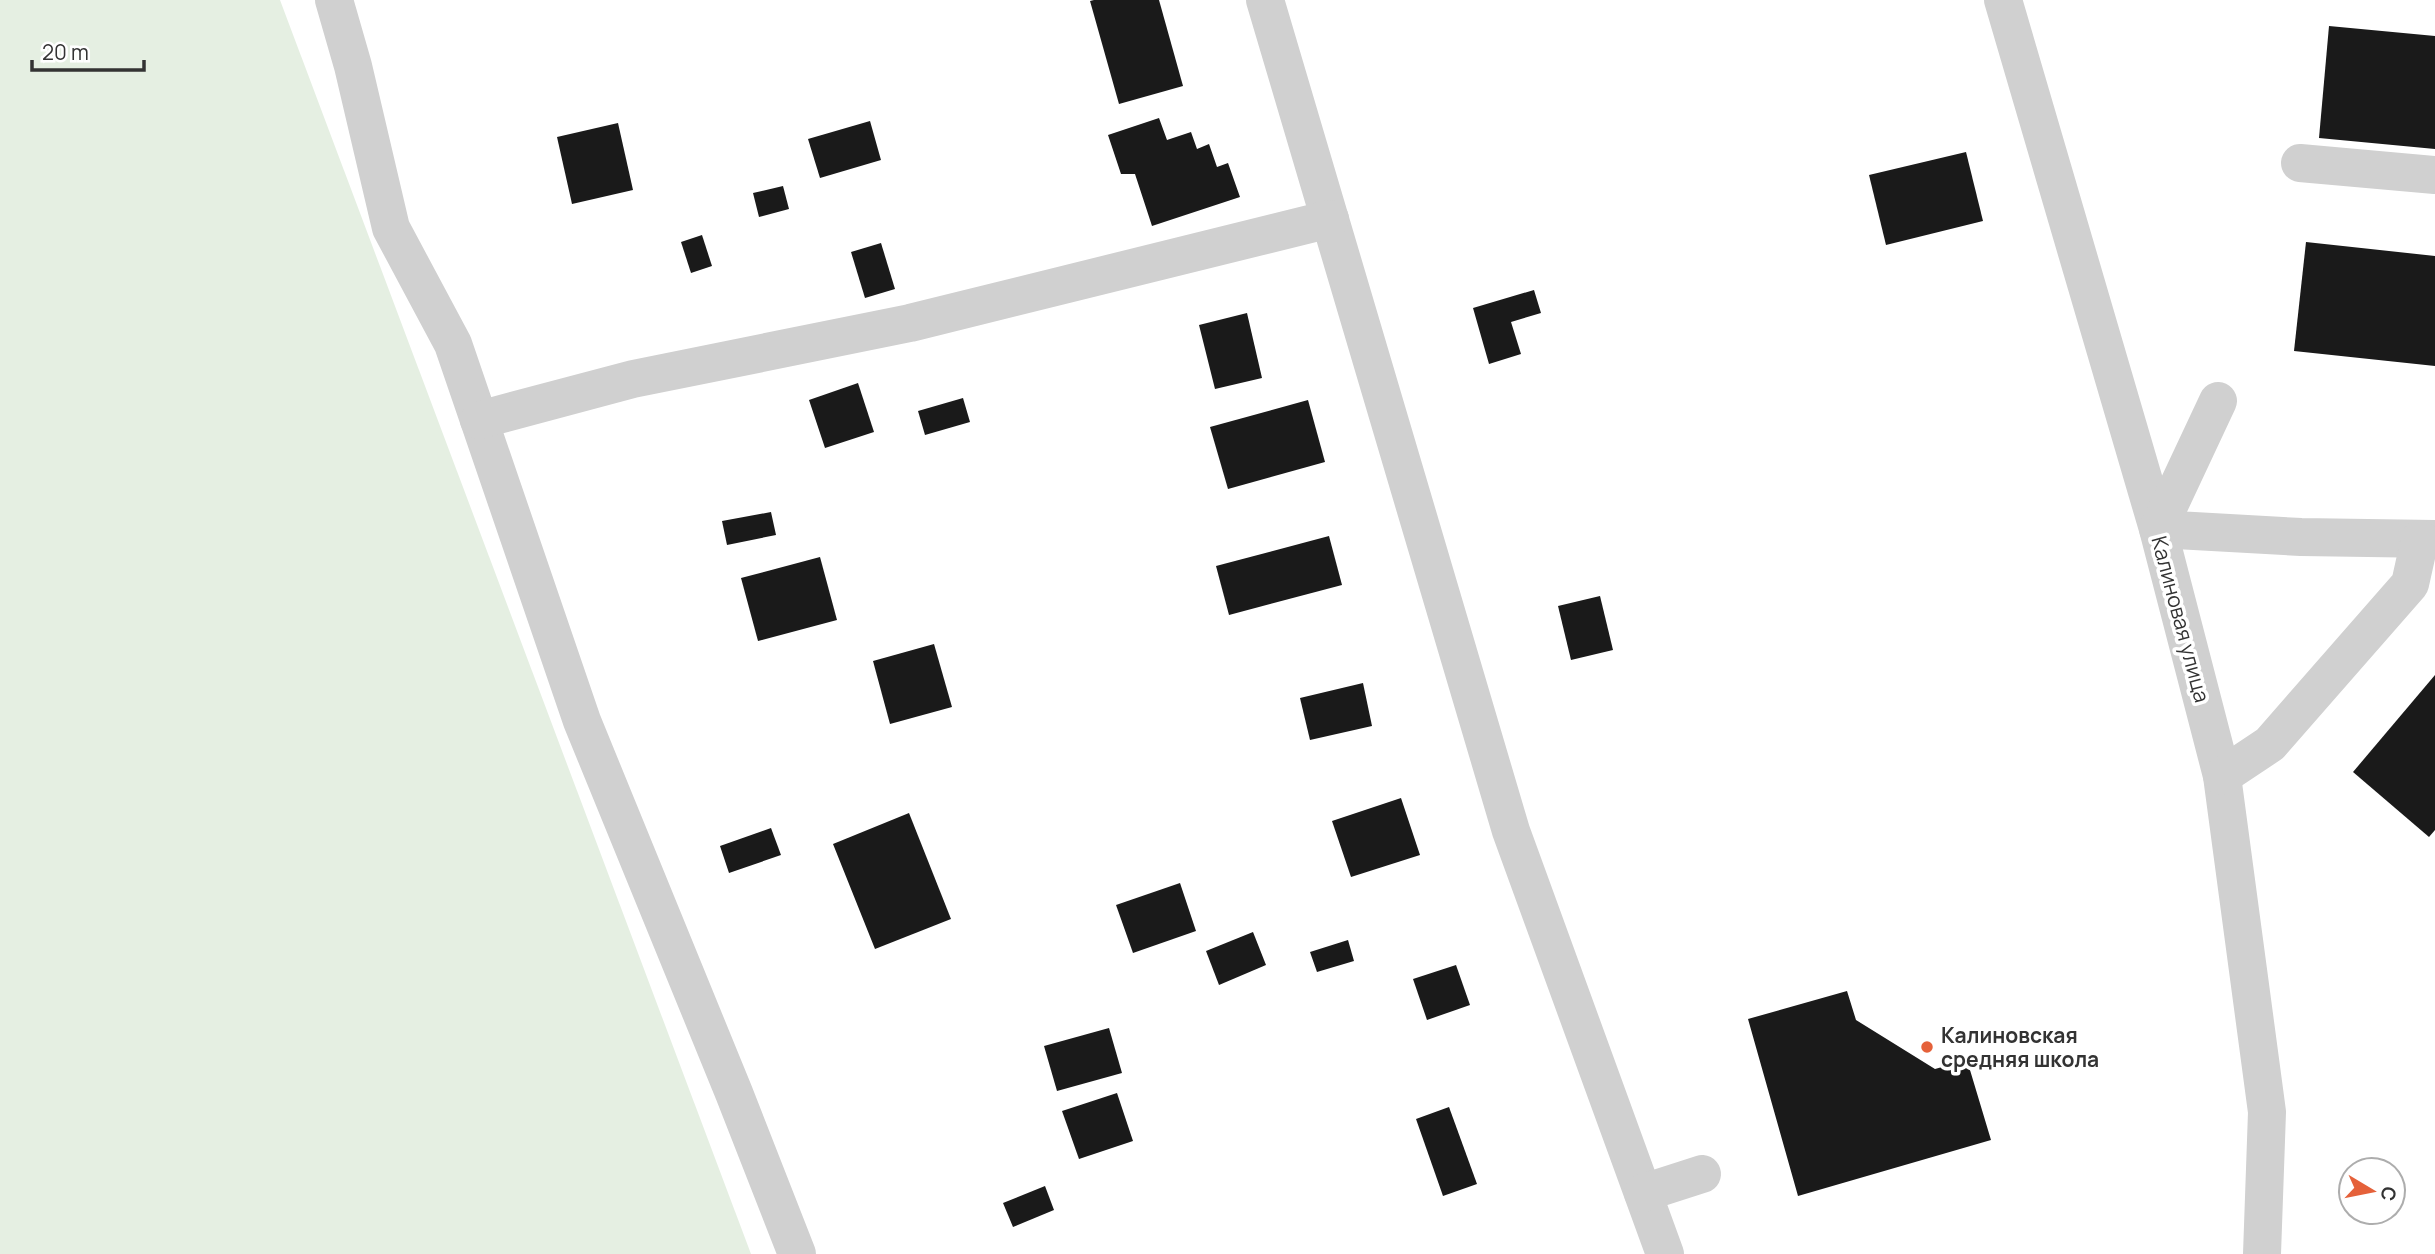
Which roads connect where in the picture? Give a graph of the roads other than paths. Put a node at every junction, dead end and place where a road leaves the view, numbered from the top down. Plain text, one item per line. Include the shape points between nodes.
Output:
1 (334, 0) edge
2 (1265, 0) edge
3 (2003, 0) edge
4 (2300, 163) dead end
5 (2435, 175) edge
6 (1330, 219) junction
7 (2218, 401) dead end
8 (479, 420) junction
9 (2158, 530) junction
10 (2428, 539) edge
11 (2222, 776) junction
12 (1702, 1174) dead end
13 (1643, 1193) junction
14 (797, 1254) edge
15 (1665, 1254) edge
16 (2262, 1254) edge

1 - 8 street via 391,228 453,344
2 - 6 street
3 - 9 street, Калиновая улица
4 - 5 street
6 - 8 street via 910,323 633,379
6 - 13 street via 1511,831
7 - 9 street
8 - 14 street via 582,721
9 - 10 street
9 - 11 street, Калиновая улица
10 - 11 street via 2410,584 2270,744
11 - 16 street, Калиновая улица via 2267,1112
12 - 13 street
13 - 15 street

